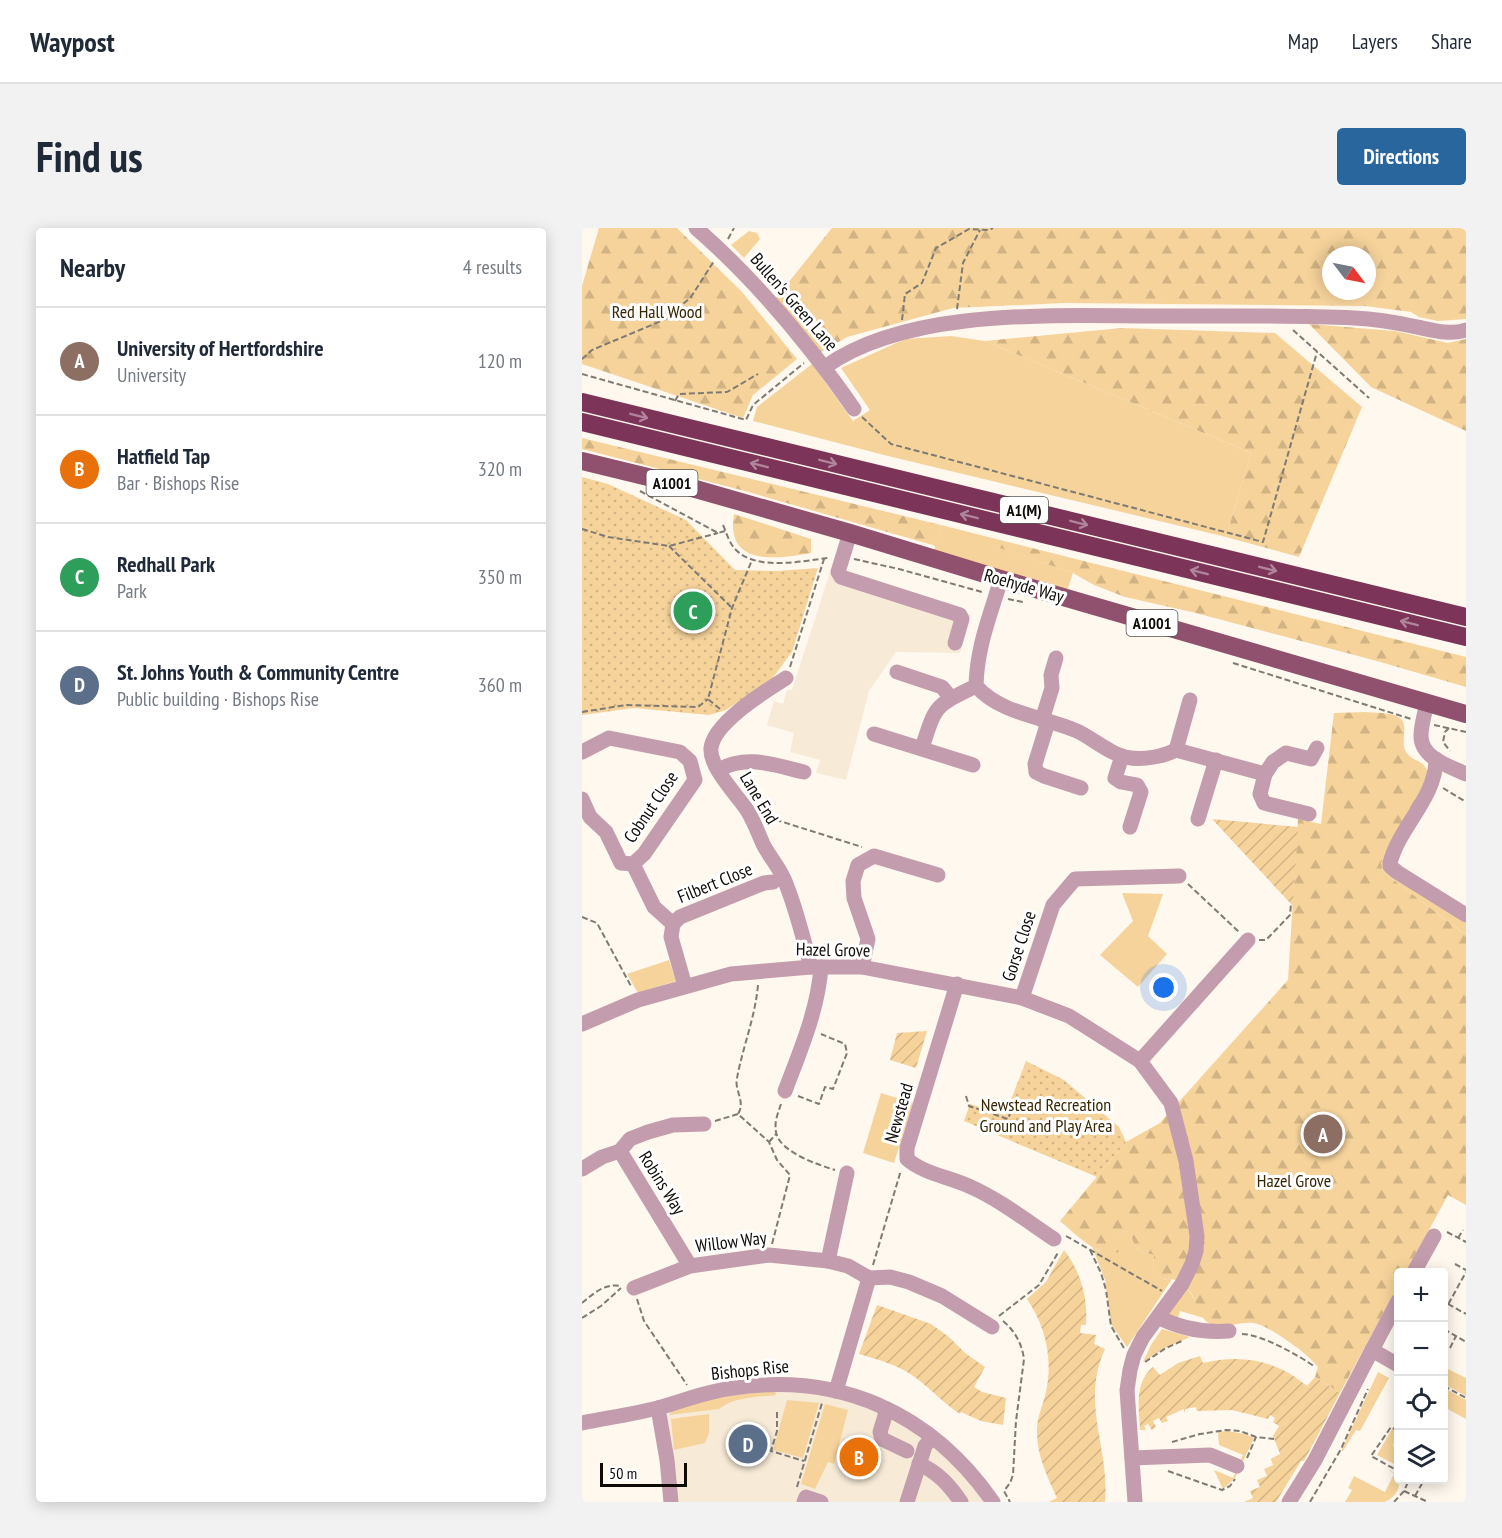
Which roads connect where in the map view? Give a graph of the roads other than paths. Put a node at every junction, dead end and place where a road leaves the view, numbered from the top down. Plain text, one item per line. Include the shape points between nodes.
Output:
1 (696, 228) edge
2 (1466, 330) edge
3 (825, 367) junction
4 (582, 402) edge
5 (854, 409) road end
6 (582, 422) edge
7 (582, 461) edge
8 (850, 533) junction
9 (999, 588) junction
10 (1466, 617) edge
11 (1466, 637) edge
12 (955, 643) dead end
13 (1056, 658) dead end
14 (897, 672) dead end
15 (786, 678) road end
16 (976, 686) junction
17 (951, 698) junction
18 (1190, 700) dead end
19 (1427, 702) junction
20 (1466, 714) edge
21 (1045, 721) junction
22 (874, 734) dead end
23 (922, 748) junction
24 (1317, 748) dead end
25 (1176, 750) junction
26 (582, 752) edge
27 (1122, 756) junction
28 (1436, 759) junction
29 (1216, 760) junction
30 (973, 765) dead end
31 (718, 770) junction
32 (804, 772) dead end
33 (1265, 774) junction
34 (1466, 774) edge
35 (1082, 788) dead end
36 (582, 799) edge
37 (1309, 814) dead end
38 (1198, 819) dead end
39 (1130, 827) dead end
40 (633, 864) junction
41 (938, 875) dead end
42 (1179, 876) road end
43 (773, 882) dead end
44 (1466, 915) edge
45 (673, 924) junction
46 (1248, 940) road end
47 (816, 967) junction
48 (862, 967) junction
49 (957, 984) junction
50 (685, 986) junction
51 (1022, 998) junction
52 (582, 1024) edge
53 (1140, 1061) junction
54 (785, 1091) road end
55 (704, 1124) road end
56 (620, 1151) junction
57 (582, 1169) edge
58 (847, 1173) road end
59 (1434, 1236) road end
60 (1054, 1239) dead end
61 (828, 1262) junction
62 (690, 1266) junction
63 (1416, 1268) edge
64 (868, 1278) junction
65 (634, 1288) road end
66 (1394, 1309) edge
67 (1158, 1317) junction
68 (992, 1327) dead end
69 (1229, 1331) road end
70 (1372, 1350) junction
71 (1394, 1363) edge
72 (831, 1390) junction
73 (658, 1408) junction
74 (887, 1409) junction
75 (582, 1423) edge
76 (932, 1437) junction
77 (907, 1451) dead end
78 (1132, 1458) junction
79 (919, 1464) junction
80 (1239, 1469) road end
81 (671, 1502) edge
82 (804, 1502) edge
83 (821, 1502) edge
84 (907, 1502) edge
85 (962, 1502) edge
86 (993, 1502) edge
87 (1135, 1502) edge
88 (1290, 1502) edge

1 - 3 street, Bullen's Green Lane via 774,304
2 - 3 street via 1433,331 1356,318 1277,316 1061,316 955,321 901,332 849,351
3 - 5 street, Bullen's Green Lane
4 -> 10 highway, A1(M)
11 -> 6 highway, A1(M)
7 - 8 main road, Roehyde Way / A1001
8 - 9 main road, Roehyde Way / A1001
8 - 12 street via 838,572 841,577 960,615
9 - 16 street via 982,636
9 - 19 main road, Roehyde Way / A1001
13 - 21 street
14 - 17 street via 942,687
15 - 31 street, Lane End via 731,718 712,741 712,759
16 - 17 street
16 - 21 street via 998,704
17 - 23 street via 933,713
18 - 25 street
19 - 20 main road, Roehyde Way / A1001
19 - 28 street via 1421,736 1428,754
21 - 27 street via 1076,731
21 - 35 street via 1036,772
22 - 23 street
23 - 30 street
24 - 33 street via 1311,759 1286,753 1278,756
25 - 27 street via 1132,759
25 - 29 street
26 - 40 street, Cobnut Close via 609,738 680,752 690,761 695,780
27 - 39 street via 1115,778 1137,785 1141,792
28 - 34 street
28 - 44 street via 1432,781 1390,863 1397,872
29 - 33 street
29 - 38 street
31 - 32 street via 749,760
31 - 47 street, Lane End via 748,812 783,878
33 - 37 street via 1260,794 1264,803
36 - 40 street, Cobnut Close via 590,817 606,832 621,863
40 - 45 street, Filbert Close via 654,907
41 - 48 street via 874,856 858,865 853,881 854,898 868,939
42 - 51 street, Gorse Close via 1075,879 1053,904
43 - 45 street, Filbert Close via 680,917
45 - 50 street, Filbert Close via 671,937
46 - 53 street
47 - 48 street, Hazel Grove
47 - 50 street, Hazel Grove via 731,974
47 - 54 street, Lane End via 820,982
48 - 49 street, Hazel Grove
49 - 51 street, Hazel Grove
49 - 60 street, Newstead via 907,1148 907,1160 995,1199
50 - 52 street, Hazel Grove via 638,1000
51 - 53 street, Hazel Grove via 1069,1016
53 - 67 street, Hazel Grove via 1171,1103 1186,1161 1197,1236 1192,1264
55 - 56 street, Robins Way via 673,1125 648,1132 630,1139
56 - 57 street, Robins Way
56 - 62 street, Robins Way
58 - 61 street
59 - 63 street
61 - 62 street, Willow Way via 769,1255
61 - 64 street, Willow Way via 848,1266
62 - 65 street, Willow Way
64 - 68 street, Willow Way via 909,1282 942,1296
64 - 72 street
66 - 70 street
67 - 69 street via 1197,1331
67 - 78 street, Hazel Grove via 1138,1346 1130,1370 1127,1390
70 - 71 street
70 - 88 street
72 - 73 street, Bishops Rise via 781,1384 732,1388
72 - 74 street, Bishops Rise
73 - 75 street, Bishops Rise
73 - 81 street
74 - 76 street, Bishops Rise
74 - 77 street via 880,1432 882,1439
76 - 79 street
76 - 86 street, Bishops Rise via 963,1465
78 - 80 street via 1210,1455
78 - 87 street, Hazel Grove
79 - 84 street
79 - 85 street via 949,1484
82 - 83 street via 806,1497

